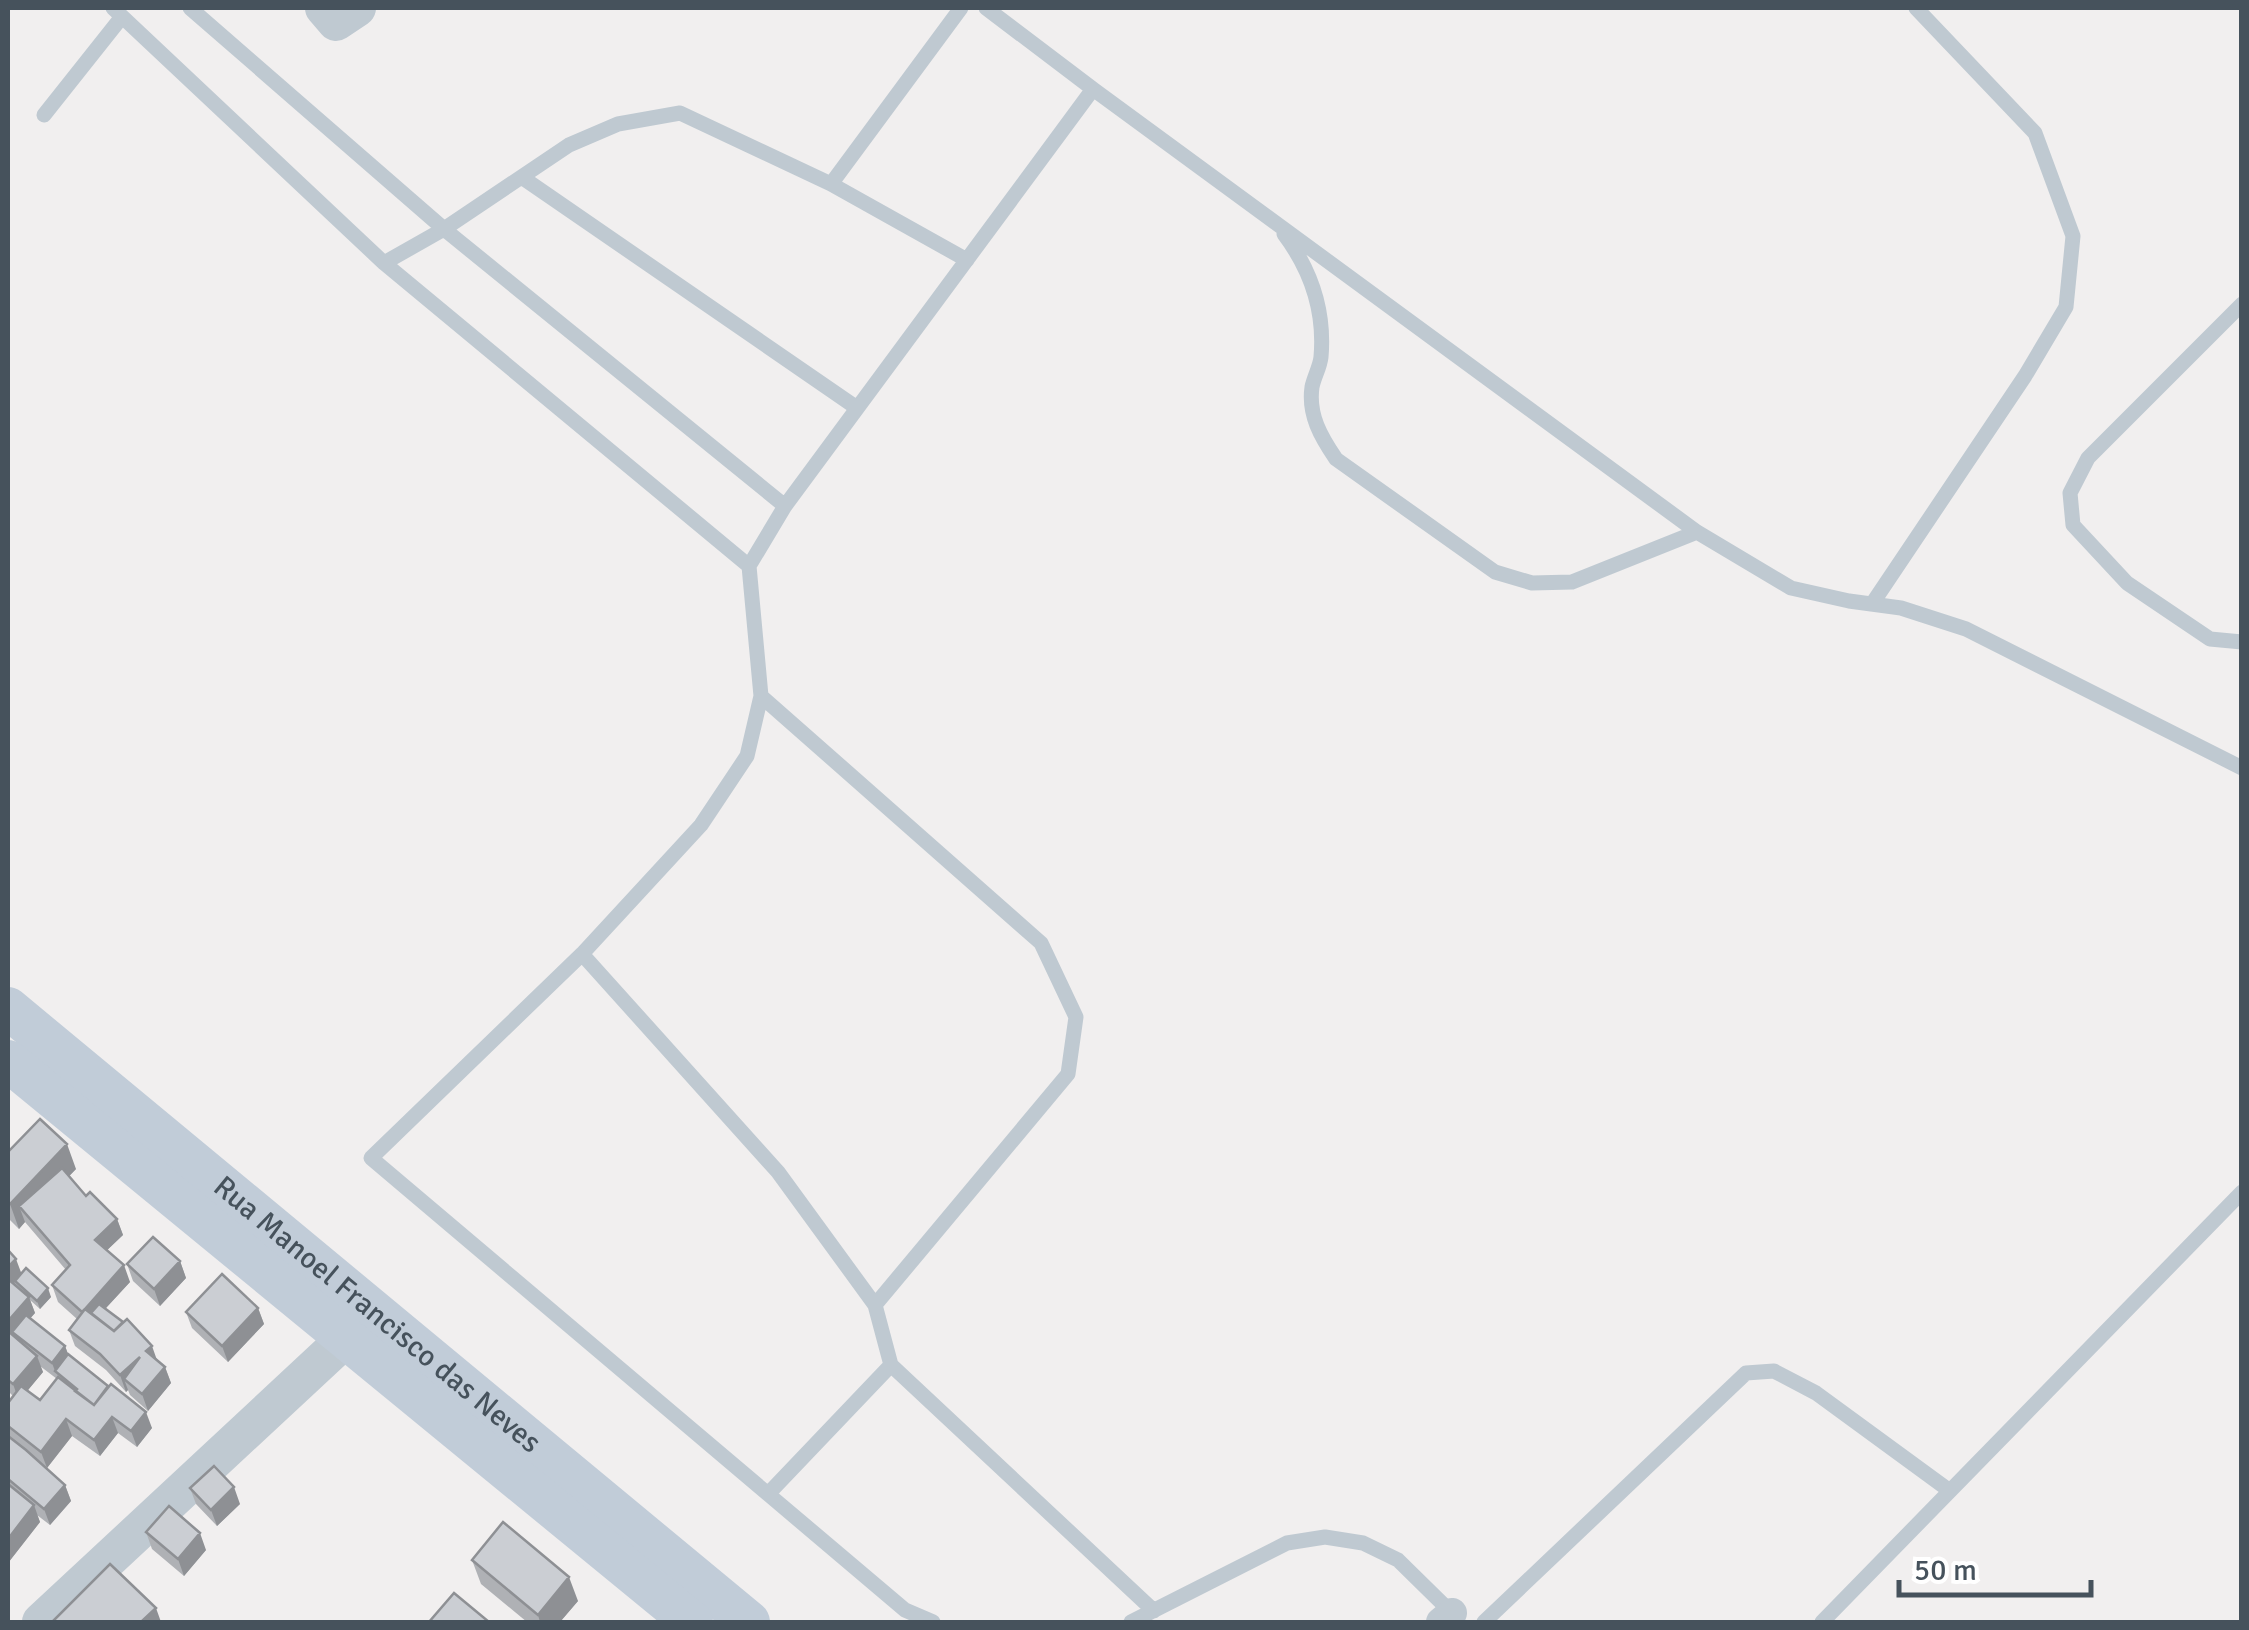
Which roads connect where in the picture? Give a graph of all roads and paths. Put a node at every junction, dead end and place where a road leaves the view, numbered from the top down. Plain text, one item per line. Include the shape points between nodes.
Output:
1 (190, 8) edge
2 (961, 8) edge
3 (986, 8) edge
4 (1916, 8) edge
5 (118, 12) edge
6 (1093, 89) junction
7 (44, 115) dead end
8 (523, 178) junction
9 (831, 184) junction
10 (1273, 220) junction
11 (444, 228) junction
12 (967, 260) junction
13 (384, 263) junction
14 (2242, 304) edge
15 (857, 408) junction
16 (785, 506) junction
17 (1697, 532) junction
18 (749, 566) junction
19 (1872, 604) junction
20 (2242, 642) edge
21 (761, 696) junction
22 (2242, 768) edge
23 (582, 954) junction
24 (8, 1008) edge
25 (8, 1061) edge
26 (2242, 1192) edge
27 (875, 1305) junction
28 (344, 1340) junction
29 (892, 1366) junction
30 (1950, 1491) junction
31 (768, 1494) junction
32 (1154, 1611) junction
33 (1452, 1619) edge
34 (41, 1622) edge
35 (692, 1622) edge
36 (749, 1622) edge
37 (933, 1622) edge
38 (1131, 1622) edge
39 (1484, 1622) edge
40 (1822, 1622) edge

1 - 11 lane
2 - 9 lane
3 - 6 lane
4 - 19 lane via 2035,132 2073,236 2066,307
5 - 7 lane
5 - 13 lane
6 - 10 lane
6 - 12 lane
8 - 9 lane via 569,145 618,124 680,113
8 - 11 lane
8 - 15 lane
9 - 12 lane
10 - 17 lane
10 - 17 lane via 1304,260 1320,308 1312,413 1336,459 1495,572 1532,584 1572,582
11 - 13 lane
11 - 16 lane
12 - 15 lane
13 - 18 lane
14 - 20 lane via 2088,458 2070,493 2074,525 2127,583 2210,639
15 - 16 lane
16 - 18 lane
17 - 19 lane via 1791,588
18 - 21 lane
19 - 22 lane via 1966,629
21 - 23 lane via 747,756 701,826
21 - 27 lane via 1042,943 1076,1017 1068,1074
23 - 27 lane via 778,1172
23 - 31 lane via 372,1158
24 - 36 main road, Rua Manoel Francisco das Neves
25 - 28 main road, Rua Manoel Francisco das Neves
26 - 30 lane
27 - 29 lane
28 - 34 street
28 - 35 main road, Rua Manoel Francisco das Neves
29 - 31 lane
29 - 32 lane
30 - 39 lane via 1816,1393 1774,1372 1746,1373
30 - 40 lane
31 - 37 lane via 905,1610
32 - 33 lane via 1288,1543 1325,1536 1363,1543 1398,1560
32 - 38 lane

